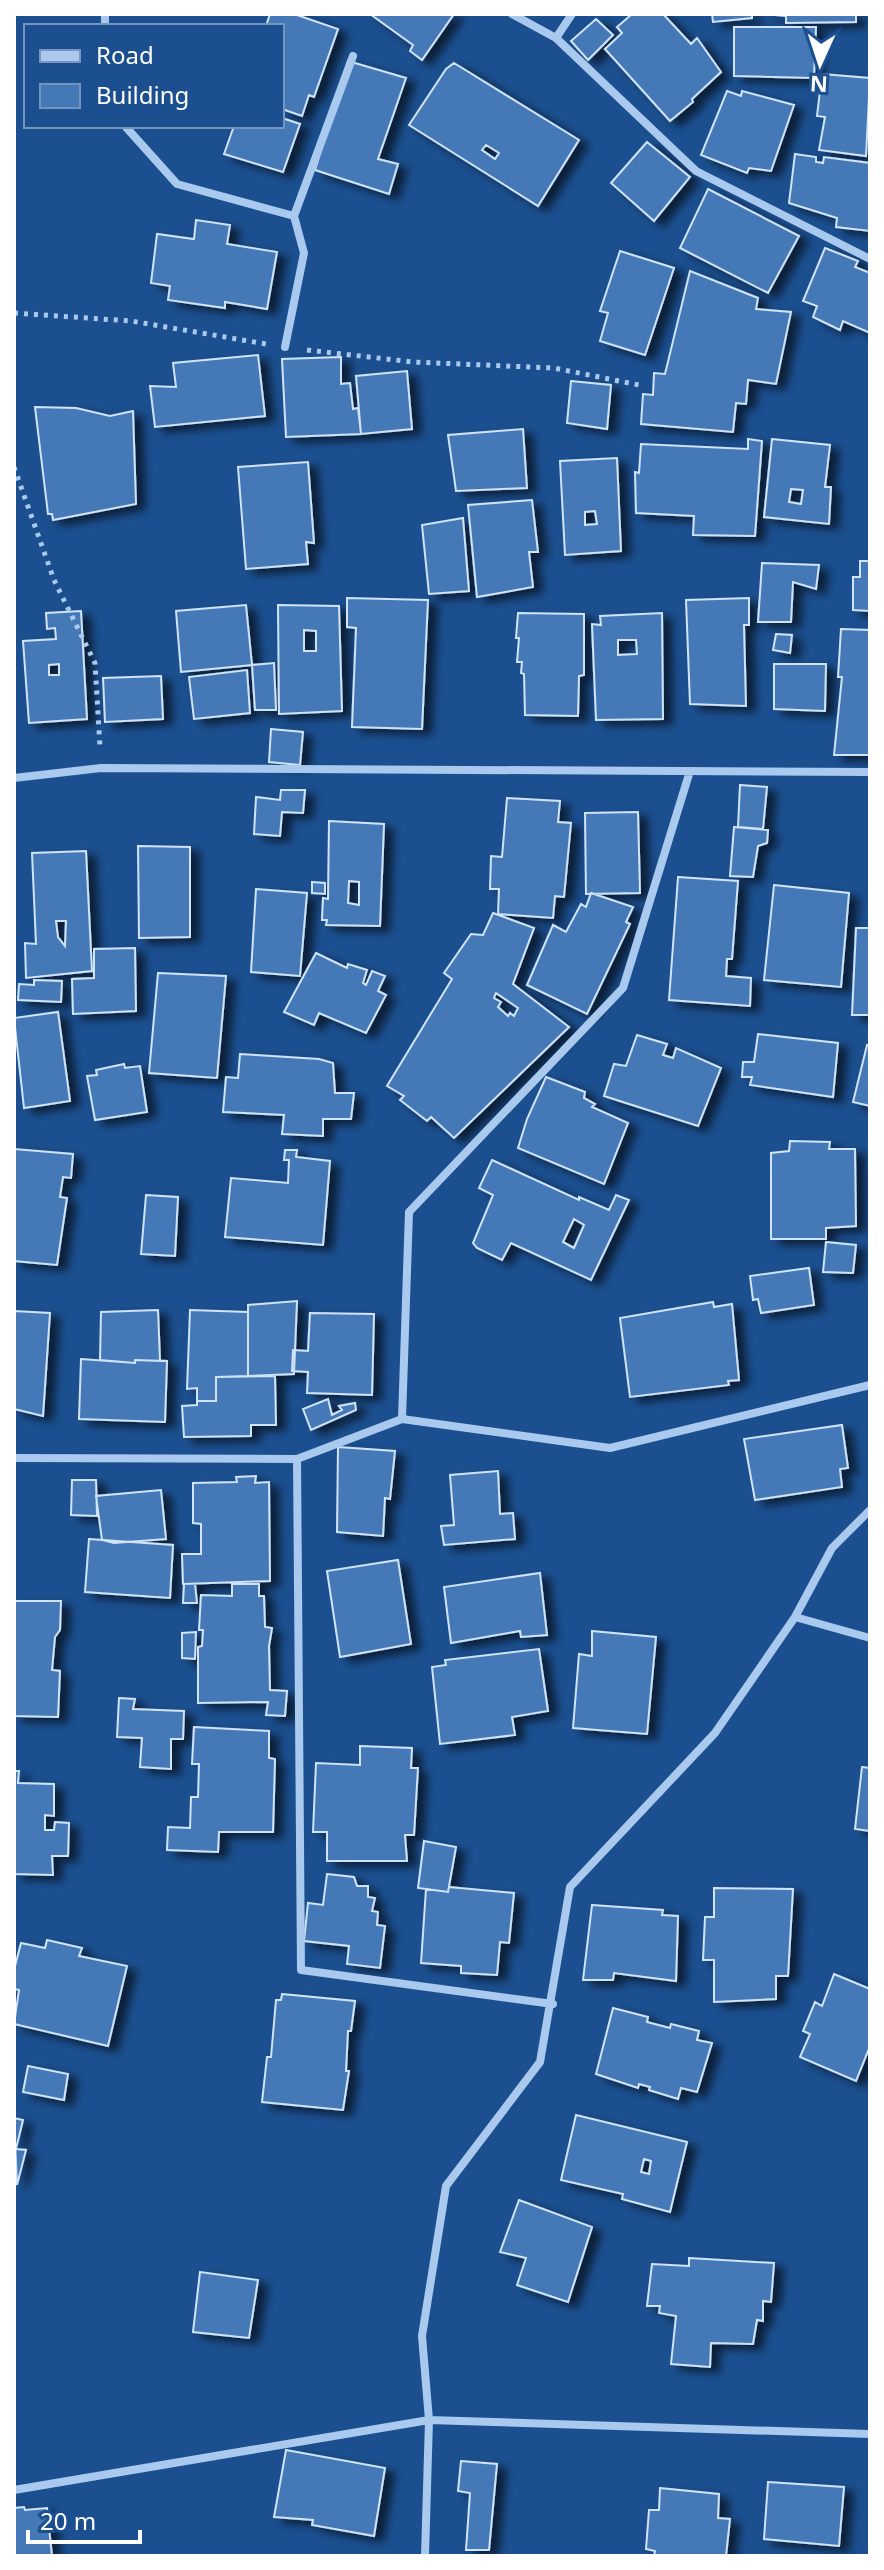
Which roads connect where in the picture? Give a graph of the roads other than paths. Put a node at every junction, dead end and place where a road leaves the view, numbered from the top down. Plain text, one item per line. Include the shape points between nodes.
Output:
1 (512, 14) edge
2 (572, 14) edge
3 (556, 38) junction
4 (353, 56) dead end
5 (127, 128) edge
6 (294, 216) junction
7 (870, 259) edge
8 (285, 347) road end
9 (690, 771) junction
10 (870, 772) edge
11 (14, 778) edge
12 (870, 1385) edge
13 (402, 1419) junction
14 (14, 1458) edge
15 (297, 1459) junction
16 (870, 1510) edge
17 (795, 1617) junction
18 (870, 1638) edge
19 (553, 2004) junction
20 (429, 2420) junction
21 (870, 2434) edge
22 (14, 2490) edge
23 (425, 2556) edge

1 - 3 street
2 - 3 street
3 - 7 street via 696,171
4 - 6 street
5 - 6 street via 177,184
6 - 8 street via 304,253
9 - 10 street
9 - 11 street via 101,768
9 - 13 street via 623,988 409,1212
12 - 13 street via 610,1448
13 - 15 street
14 - 15 street
15 - 19 street via 301,1970
16 - 17 street via 832,1548
17 - 18 street
17 - 19 street via 715,1733 570,1887
19 - 20 street via 540,2062 446,2186 422,2336
20 - 21 street
20 - 22 street
20 - 23 street

